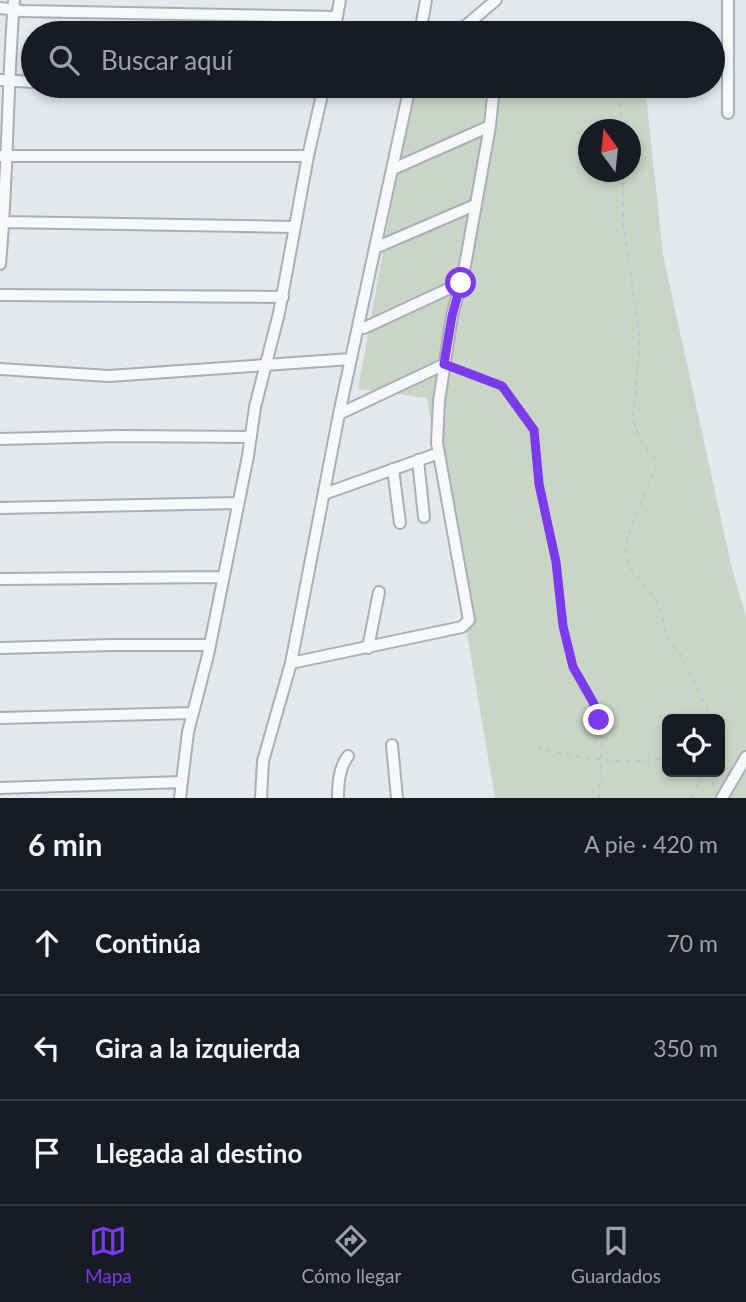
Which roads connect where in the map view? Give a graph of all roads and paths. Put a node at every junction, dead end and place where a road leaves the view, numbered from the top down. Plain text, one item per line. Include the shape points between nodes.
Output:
1 (340, 0) edge
2 (426, 0) edge
3 (496, 0) edge
4 (729, 0) edge
5 (14, 5) edge
6 (0, 8) edge
7 (336, 17) junction
8 (336, 21) edge
9 (422, 21) edge
10 (471, 21) edge
11 (5, 81) edge
12 (321, 98) edge
13 (408, 98) edge
14 (493, 98) edge
15 (620, 98) edge
16 (727, 113) dead end
17 (621, 119) edge
18 (490, 127) junction
19 (3, 156) edge
20 (308, 156) junction
21 (393, 169) junction
22 (623, 182) edge
23 (3, 185) edge
24 (475, 205) junction
25 (4, 222) junction
26 (295, 227) junction
27 (375, 248) junction
28 (0, 264) edge
29 (461, 283) junction
30 (0, 295) edge
31 (283, 297) junction
32 (358, 328) junction
33 (351, 359) junction
34 (266, 363) junction
35 (444, 364) junction
36 (0, 369) edge
37 (339, 414) junction
38 (251, 437) junction
39 (0, 439) edge
40 (439, 453) junction
41 (418, 460) junction
42 (393, 469) junction
43 (324, 494) junction
44 (237, 503) junction
45 (0, 508) edge
46 (424, 517) dead end
47 (400, 523) dead end
48 (223, 577) junction
49 (0, 579) edge
50 (379, 592) dead end
51 (209, 645) junction
52 (0, 648) edge
53 (368, 648) junction
54 (291, 663) junction
55 (192, 713) junction
56 (710, 714) edge
57 (0, 718) edge
58 (392, 745) dead end
59 (537, 747) dead end
60 (348, 756) dead end
61 (601, 758) junction
62 (746, 758) edge
63 (662, 759) edge
64 (702, 777) edge
65 (714, 777) edge
66 (182, 782) junction
67 (0, 788) edge
68 (180, 798) edge
69 (261, 798) edge
70 (338, 798) edge
71 (397, 798) edge
72 (599, 798) edge
73 (691, 798) edge
74 (720, 798) edge

1 - 7 street
2 - 9 street
3 - 10 street
4 - 16 street
5 - 6 street
5 - 7 street
5 - 11 street
7 - 8 street
11 - 19 street
12 - 20 street
13 - 21 street
14 - 18 street
15 - 17 path
18 - 21 street
18 - 24 street
19 - 20 street
19 - 23 street
20 - 26 street
21 - 27 street
22 - 56 path via 623,222 640,339 633,418 656,467 629,533 626,556 656,599 666,636
23 - 25 street
24 - 27 street
24 - 29 street
25 - 26 street
25 - 28 street
26 - 31 street
27 - 32 street
29 - 32 street
29 - 35 street
30 - 31 street
31 - 34 street
32 - 33 street
33 - 34 street
33 - 37 street
34 - 36 street via 109,376
34 - 38 street
35 - 37 street
35 - 40 street
35 - 61 path via 502,386 534,430 563,626 573,667 599,720
37 - 43 street
38 - 39 street
38 - 44 street
40 - 41 street
40 - 53 street via 469,620 462,627
41 - 42 street
41 - 46 street
42 - 43 street
42 - 47 street
43 - 54 street
44 - 45 street
44 - 48 street
48 - 49 street
48 - 51 street
50 - 53 street
51 - 52 street
51 - 55 street
53 - 54 street
54 - 69 street via 268,738
55 - 57 street
55 - 66 street
58 - 71 street
59 - 61 path
60 - 70 street via 340,772
61 - 63 path via 636,762
61 - 72 path
62 - 74 street
64 - 73 path
65 - 74 path via 712,784
66 - 67 street
66 - 68 street

